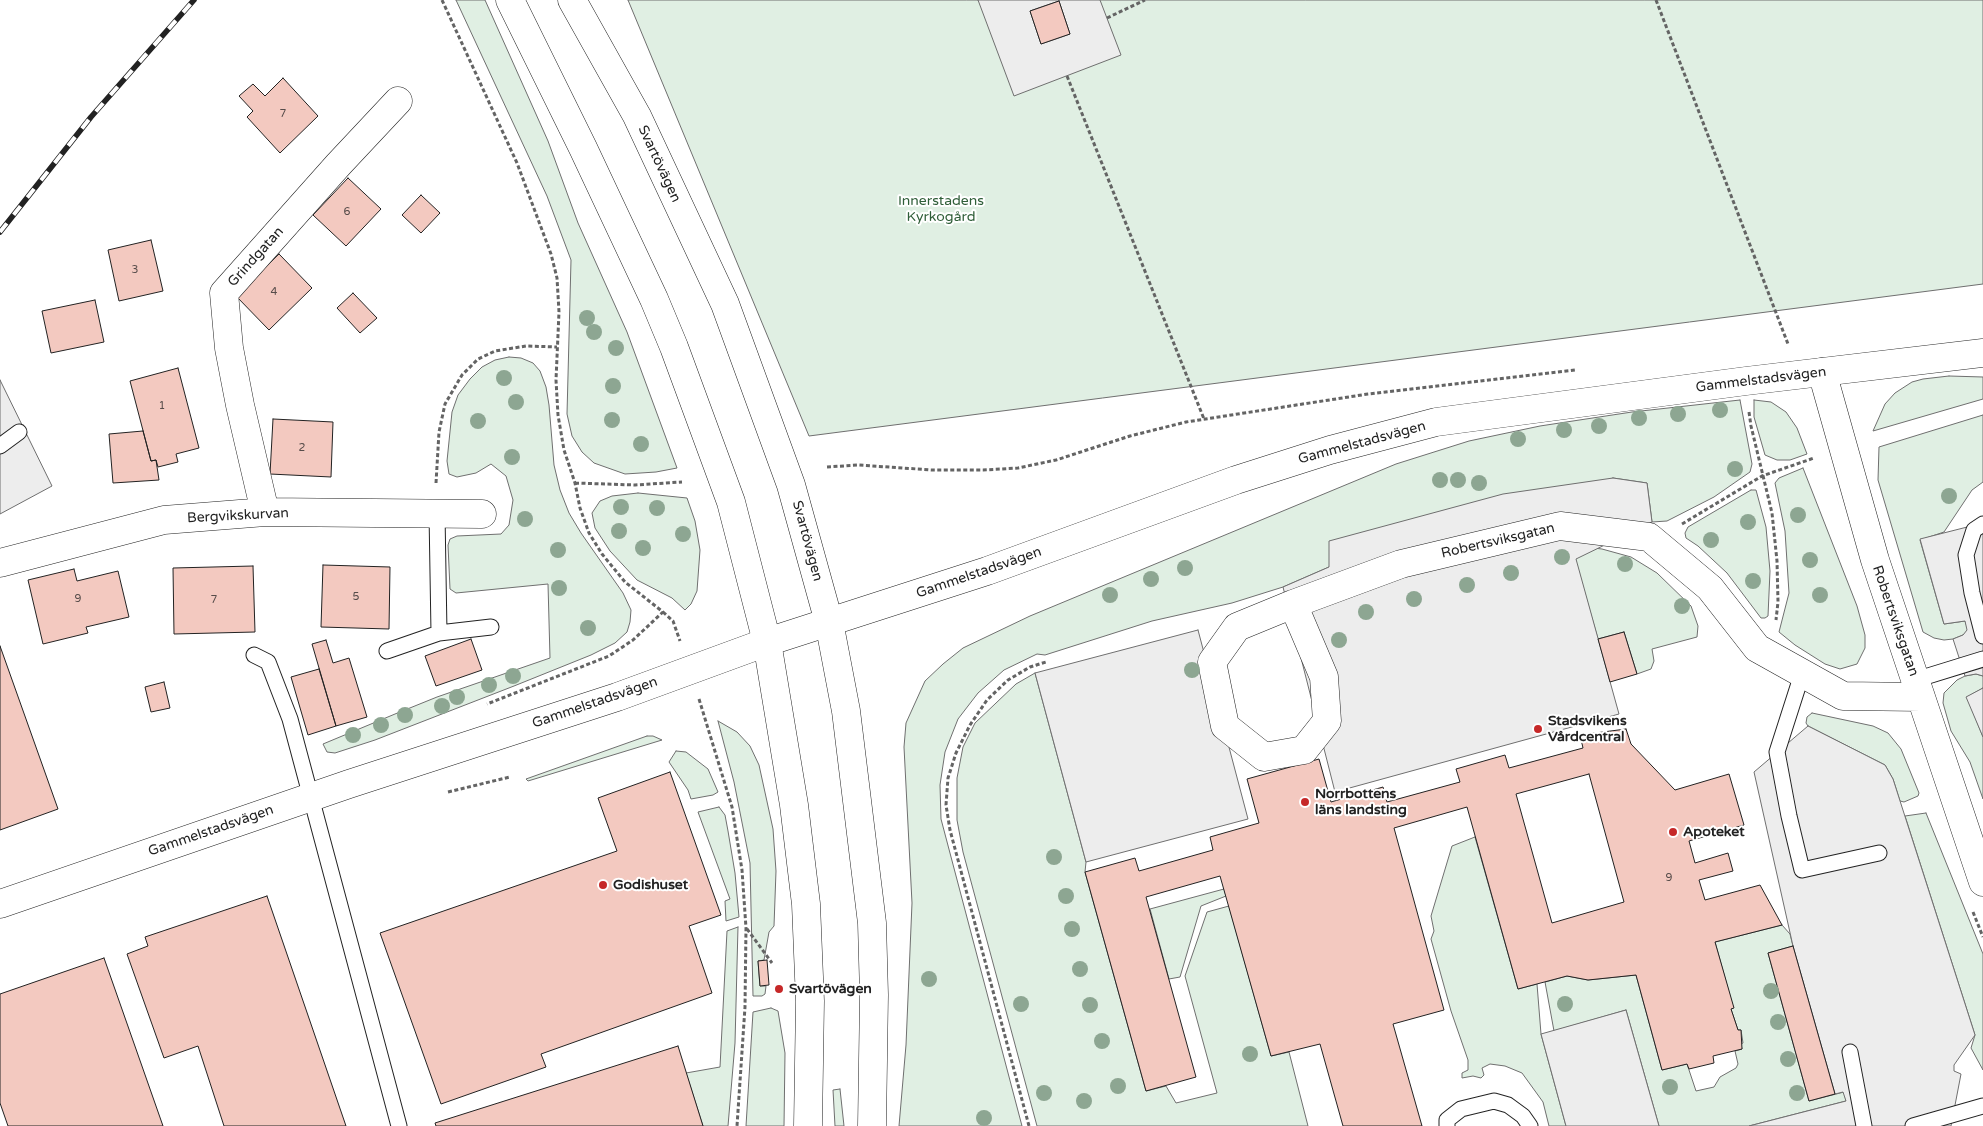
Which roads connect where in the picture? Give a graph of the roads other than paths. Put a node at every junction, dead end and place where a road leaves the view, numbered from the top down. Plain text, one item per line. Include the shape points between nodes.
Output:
1 (510, 0) edge
2 (572, 0) edge
3 (398, 101) dead end
4 (1983, 353) edge
5 (1822, 372) junction
6 (18, 432) dead end
7 (0, 446) edge
8 (265, 512) junction
9 (437, 513) junction
10 (482, 514) dead end
11 (1983, 524) edge
12 (0, 563) edge
13 (1293, 604) junction
14 (829, 622) junction
15 (491, 627) dead end
16 (439, 633) junction
17 (1983, 636) edge
18 (767, 642) junction
19 (387, 651) dead end
20 (254, 655) dead end
21 (1983, 659) edge
22 (1802, 674) junction
23 (1918, 689) junction
24 (311, 797) junction
25 (1975, 834) edge
26 (1879, 853) dead end
27 (1983, 882) edge
28 (0, 904) edge
29 (1850, 1052) dead end
30 (1983, 1106) edge
31 (399, 1126) edge
32 (808, 1126) edge
33 (872, 1126) edge
34 (1447, 1126) edge
35 (1530, 1126) edge
36 (1864, 1126) edge
37 (1913, 1126) edge

1 - 18 street via 620,226 674,347 731,502
2 - 14 street, Svartövägen via 637,116 725,304 791,485
3 - 8 street, Grindgatan via 224,293 235,377
4 - 5 street, Gammelstadsvägen
5 - 14 street, Gammelstadsvägen via 1436,422 1330,450 1236,480 987,571
5 - 23 street, Robertsviksgatan via 1874,560
6 - 7 lane
8 - 9 street, Bergvikskurvan
8 - 12 street, Bergvikskurvan via 164,520
9 - 10 street, Bergvikskurvan
9 - 16 lane
11 - 17 lane via 1974,530 1966,554
13 - 13 street, Robertsviksgatan via 1238,628 1212,662 1225,726 1264,757 1304,750 1327,721 1324,677
13 - 22 street, Robertsviksgatan via 1401,564 1560,526 1649,537 1710,588 1756,648
14 - 18 street, Gammelstadsvägen
14 - 33 street, Svartövägen via 846,711 872,923
15 - 16 lane
16 - 19 lane
18 - 24 street, Gammelstadsvägen via 617,696
18 - 32 street via 794,805 806,904 810,1001
20 - 24 lane via 268,662 277,682
21 - 23 lane
22 - 23 street, Robertsviksgatan via 1843,696
22 - 26 lane via 1777,752 1802,870
23 - 25 street, Robertsviksgatan
24 - 28 street, Gammelstadsvägen
24 - 31 lane
25 - 27 street, Robertsviksgatan
29 - 36 lane
30 - 37 lane
34 - 35 lane via 1447,1120 1461,1109 1494,1101 1508,1105 1524,1116

